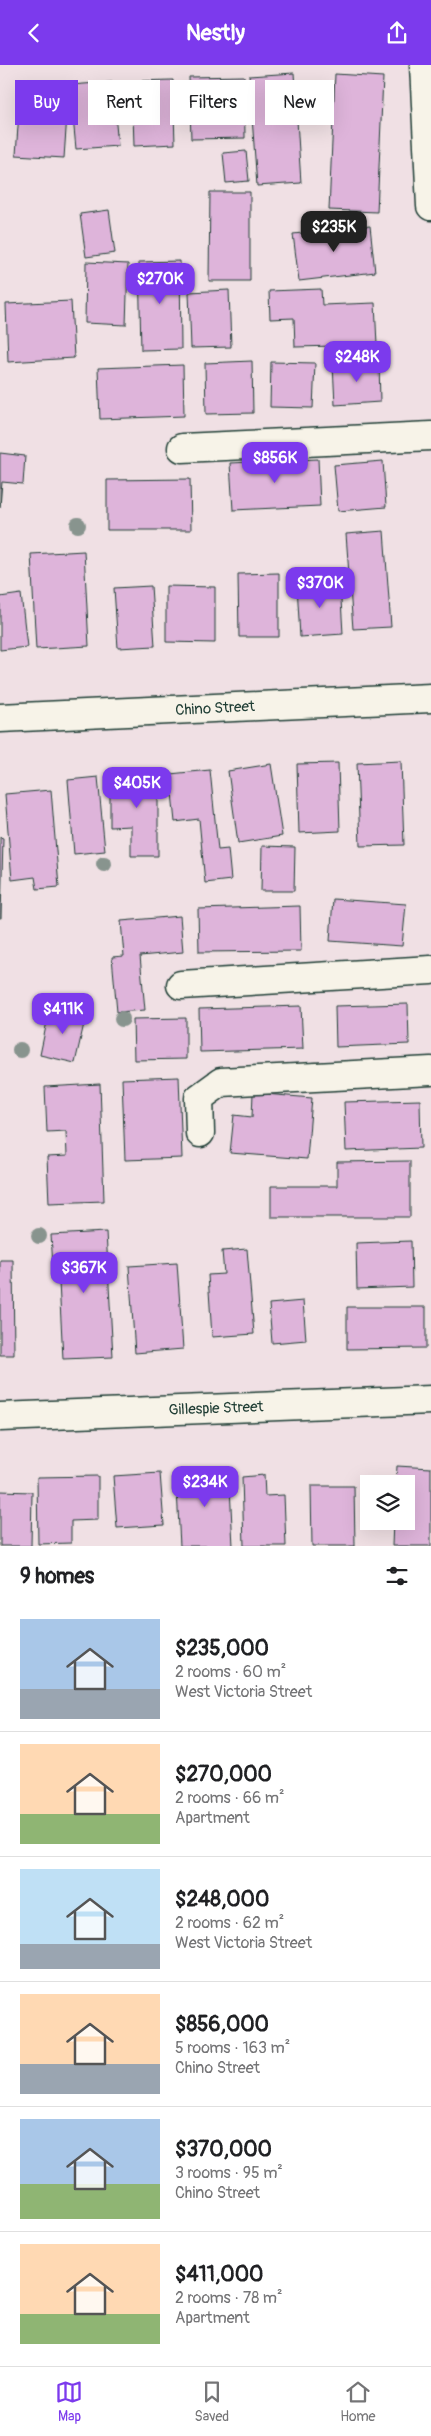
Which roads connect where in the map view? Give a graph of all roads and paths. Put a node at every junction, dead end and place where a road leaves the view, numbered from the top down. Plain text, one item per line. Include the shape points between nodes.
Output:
1 (424, 65) edge
2 (431, 206) edge
3 (431, 436) edge
4 (182, 448) dead end
5 (431, 698) edge
6 (0, 718) edge
7 (431, 970) edge
8 (181, 985) dead end
9 (431, 1071) edge
10 (200, 1133) dead end
11 (431, 1400) edge
12 (0, 1417) edge

1 - 2 street
3 - 4 street
5 - 6 street, Chino Street
7 - 8 street
9 - 10 street via 221,1082 199,1097
11 - 12 street, Gillespie Street

